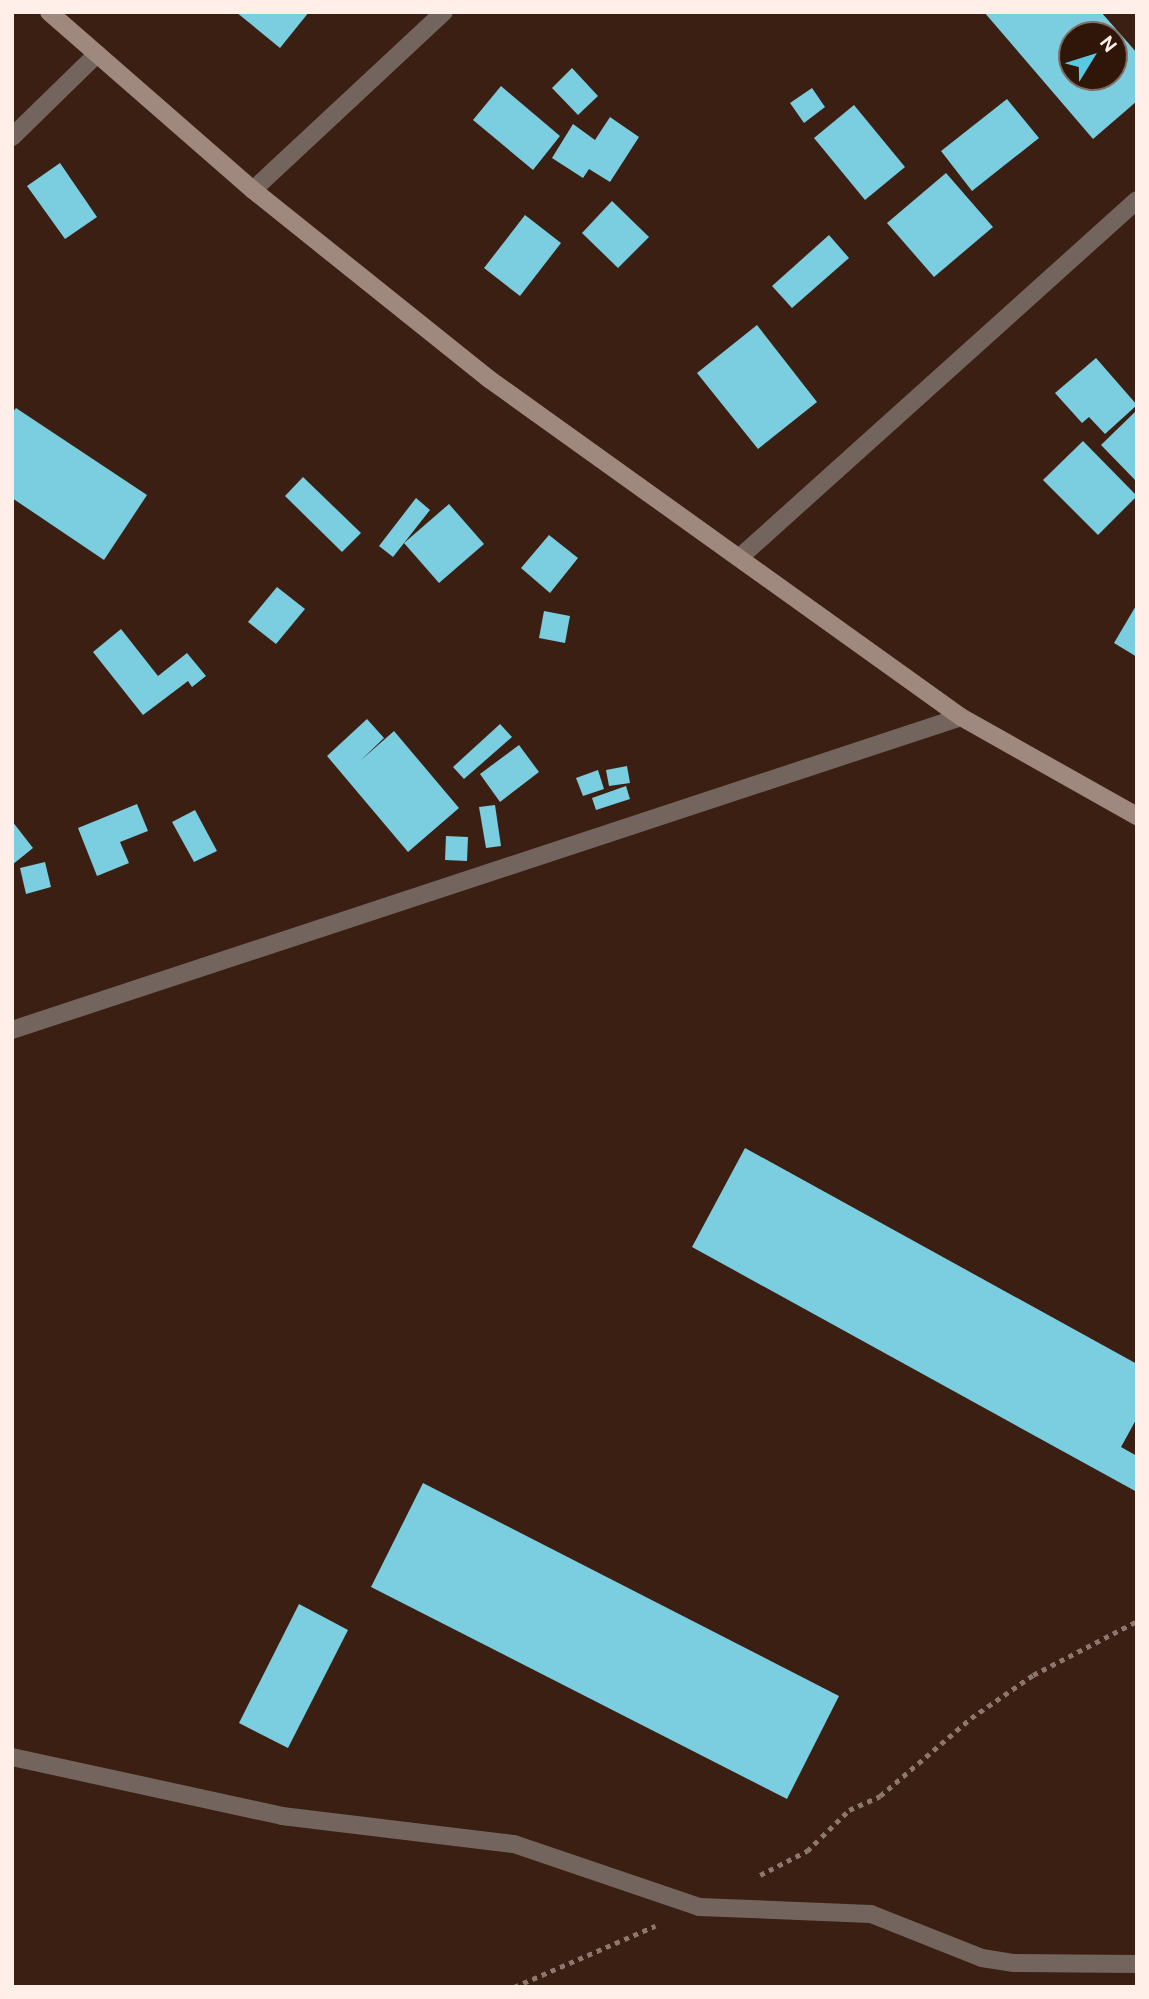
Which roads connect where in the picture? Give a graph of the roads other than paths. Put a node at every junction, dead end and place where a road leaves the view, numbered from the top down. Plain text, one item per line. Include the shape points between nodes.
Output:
1 (49, 12) edge
2 (443, 12) edge
3 (97, 54) junction
4 (12, 137) edge
5 (253, 190) junction
6 (1137, 200) edge
7 (739, 558) junction
8 (961, 717) junction
9 (1137, 817) edge
10 (12, 1030) edge
11 (12, 1757) edge
12 (1137, 1964) edge

1 - 3 street
2 - 5 street
3 - 4 street
3 - 5 street
5 - 7 street via 489,379
6 - 7 street
7 - 8 street
8 - 9 street
8 - 10 street
11 - 12 street via 282,1816 514,1844 699,1907 871,1914 982,1958 1013,1963

